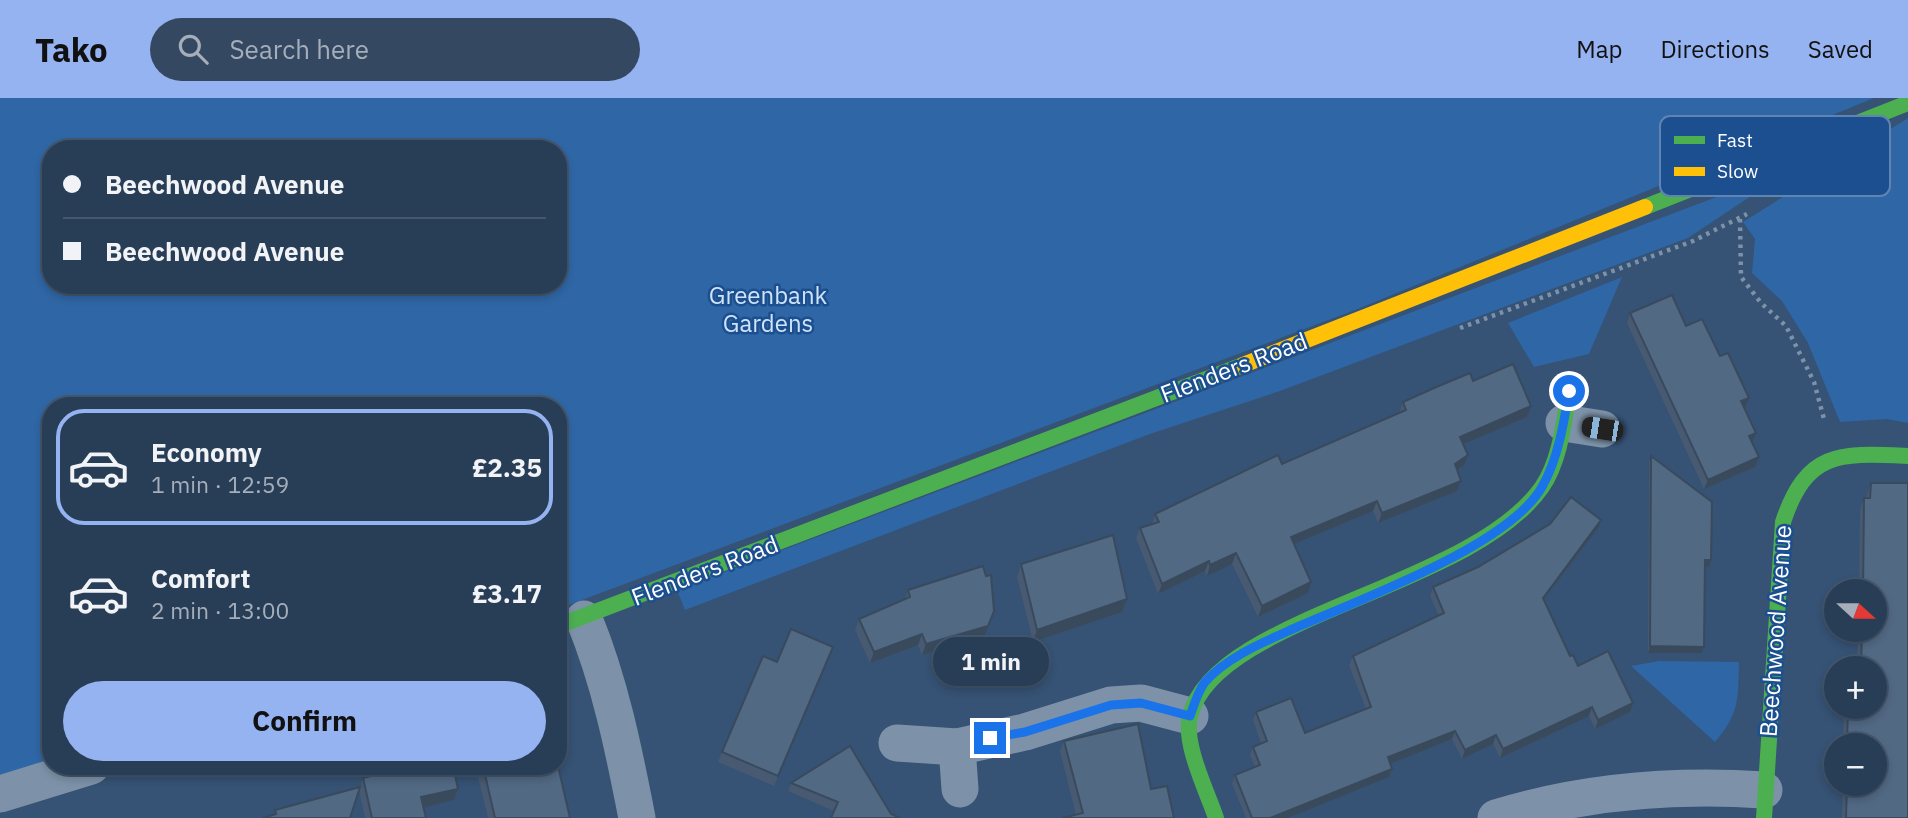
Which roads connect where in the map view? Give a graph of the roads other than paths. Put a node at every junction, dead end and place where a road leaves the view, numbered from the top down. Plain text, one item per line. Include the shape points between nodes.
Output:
1 (1908, 103) edge
2 (1875, 116) edge
3 (1672, 196) edge
4 (1566, 407) joint
5 (1602, 429) dead end
6 (1908, 456) edge
7 (571, 623) edge
8 (1190, 716) junction
9 (897, 743) dead end
10 (957, 747) junction
11 (62, 775) edge
12 (960, 789) dead end
13 (0, 794) edge
14 (1764, 804) edge
15 (637, 818) edge
16 (1216, 818) edge
17 (1496, 818) edge

1 - 2 street, Flenders Road
3 - 7 street, Flenders Road
4 - 5 street
4 - 8 street via 1541,488 1514,520 1468,550 1230,661 1205,682
6 - 14 street, Beechwood Avenue via 1840,455 1805,473 1788,501
7 - 15 street via 600,663
8 - 10 street via 1141,703 1111,705
8 - 16 street via 1191,739
9 - 10 street
10 - 12 street
11 - 13 street
14 - 17 street, Beechwood Avenue via 1704,786 1622,791

